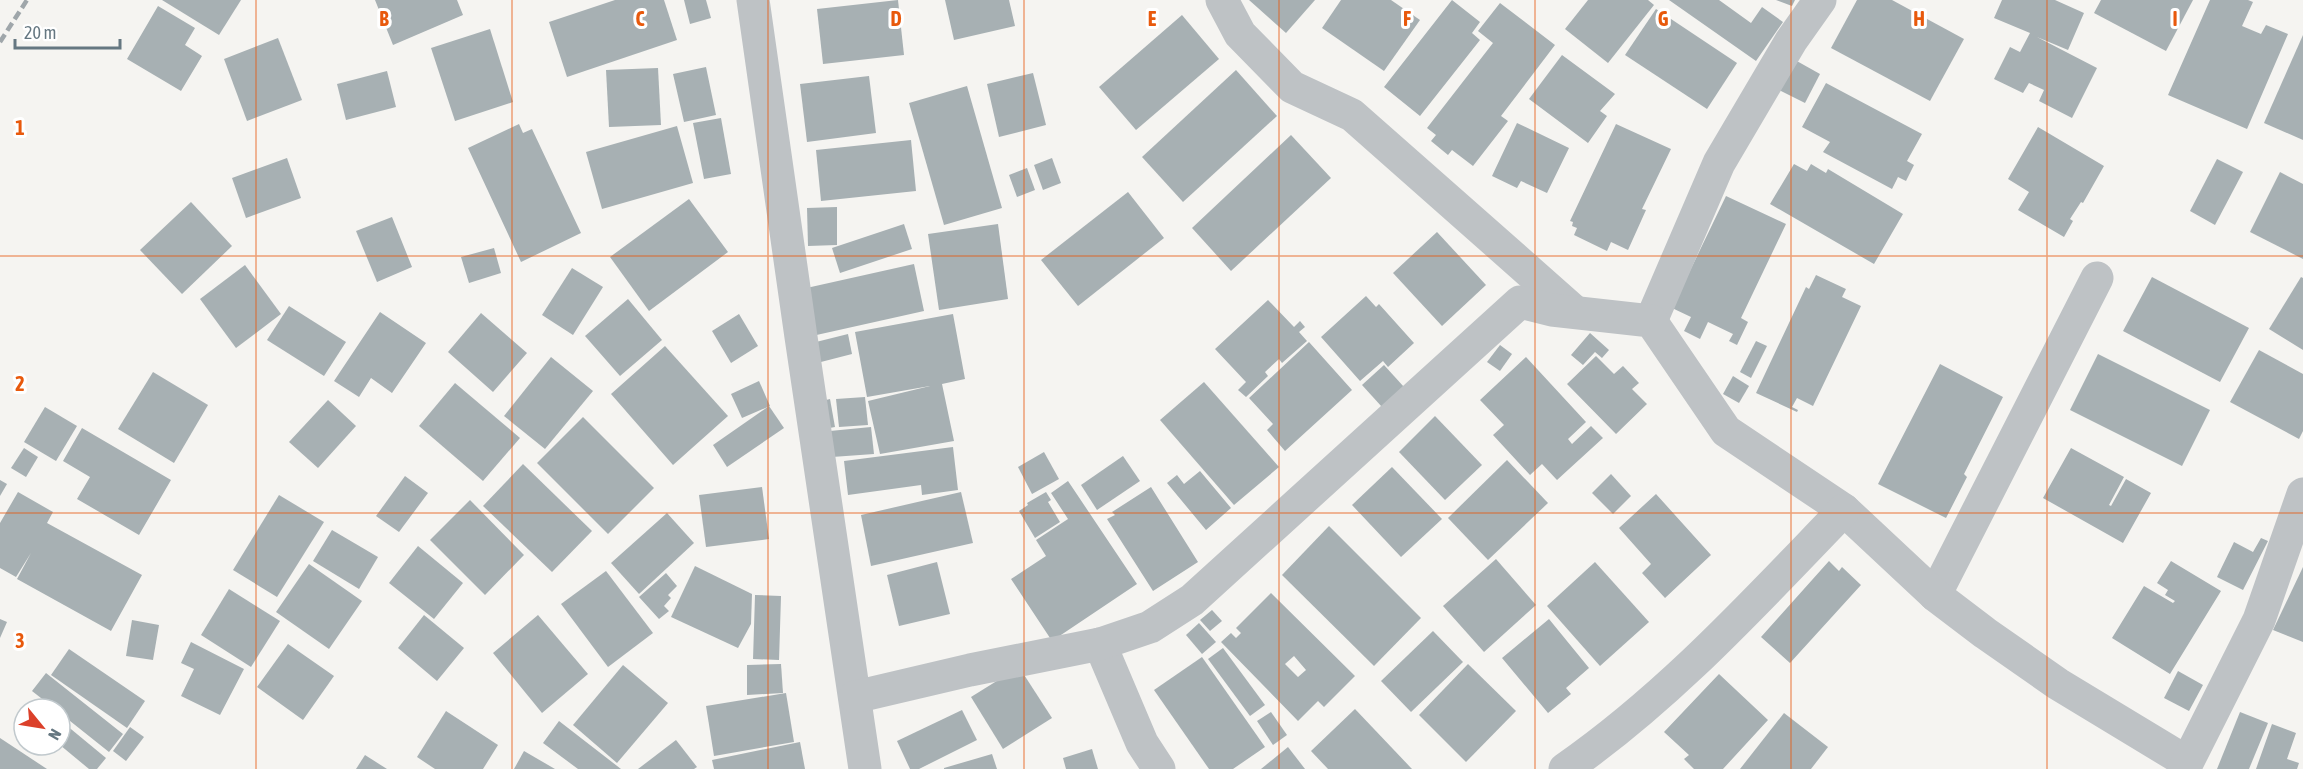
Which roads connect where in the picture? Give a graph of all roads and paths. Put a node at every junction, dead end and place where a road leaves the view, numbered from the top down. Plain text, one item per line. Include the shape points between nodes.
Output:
1 (753, 0) edge
2 (1222, 0) edge
3 (1820, 0) edge
4 (2097, 278) dead end
5 (1574, 311) junction
6 (1651, 321) junction
7 (2303, 494) edge
8 (1844, 510) junction
9 (1935, 595) junction
10 (1100, 644) junction
11 (855, 697) junction
12 (2186, 765) edge
13 (865, 769) edge
14 (1159, 769) edge
15 (1565, 769) edge

1 - 11 street
2 - 5 street via 1240,34 1292,87 1352,115
3 - 6 street via 1791,41 1719,163
4 - 9 street
5 - 6 street
5 - 10 street via 1520,302 1191,600 1150,627
6 - 8 street via 1726,431
7 - 12 street via 2259,620
8 - 9 street
8 - 15 street via 1700,659
9 - 12 street via 2058,684
10 - 11 street
10 - 14 street via 1142,744
11 - 13 street

